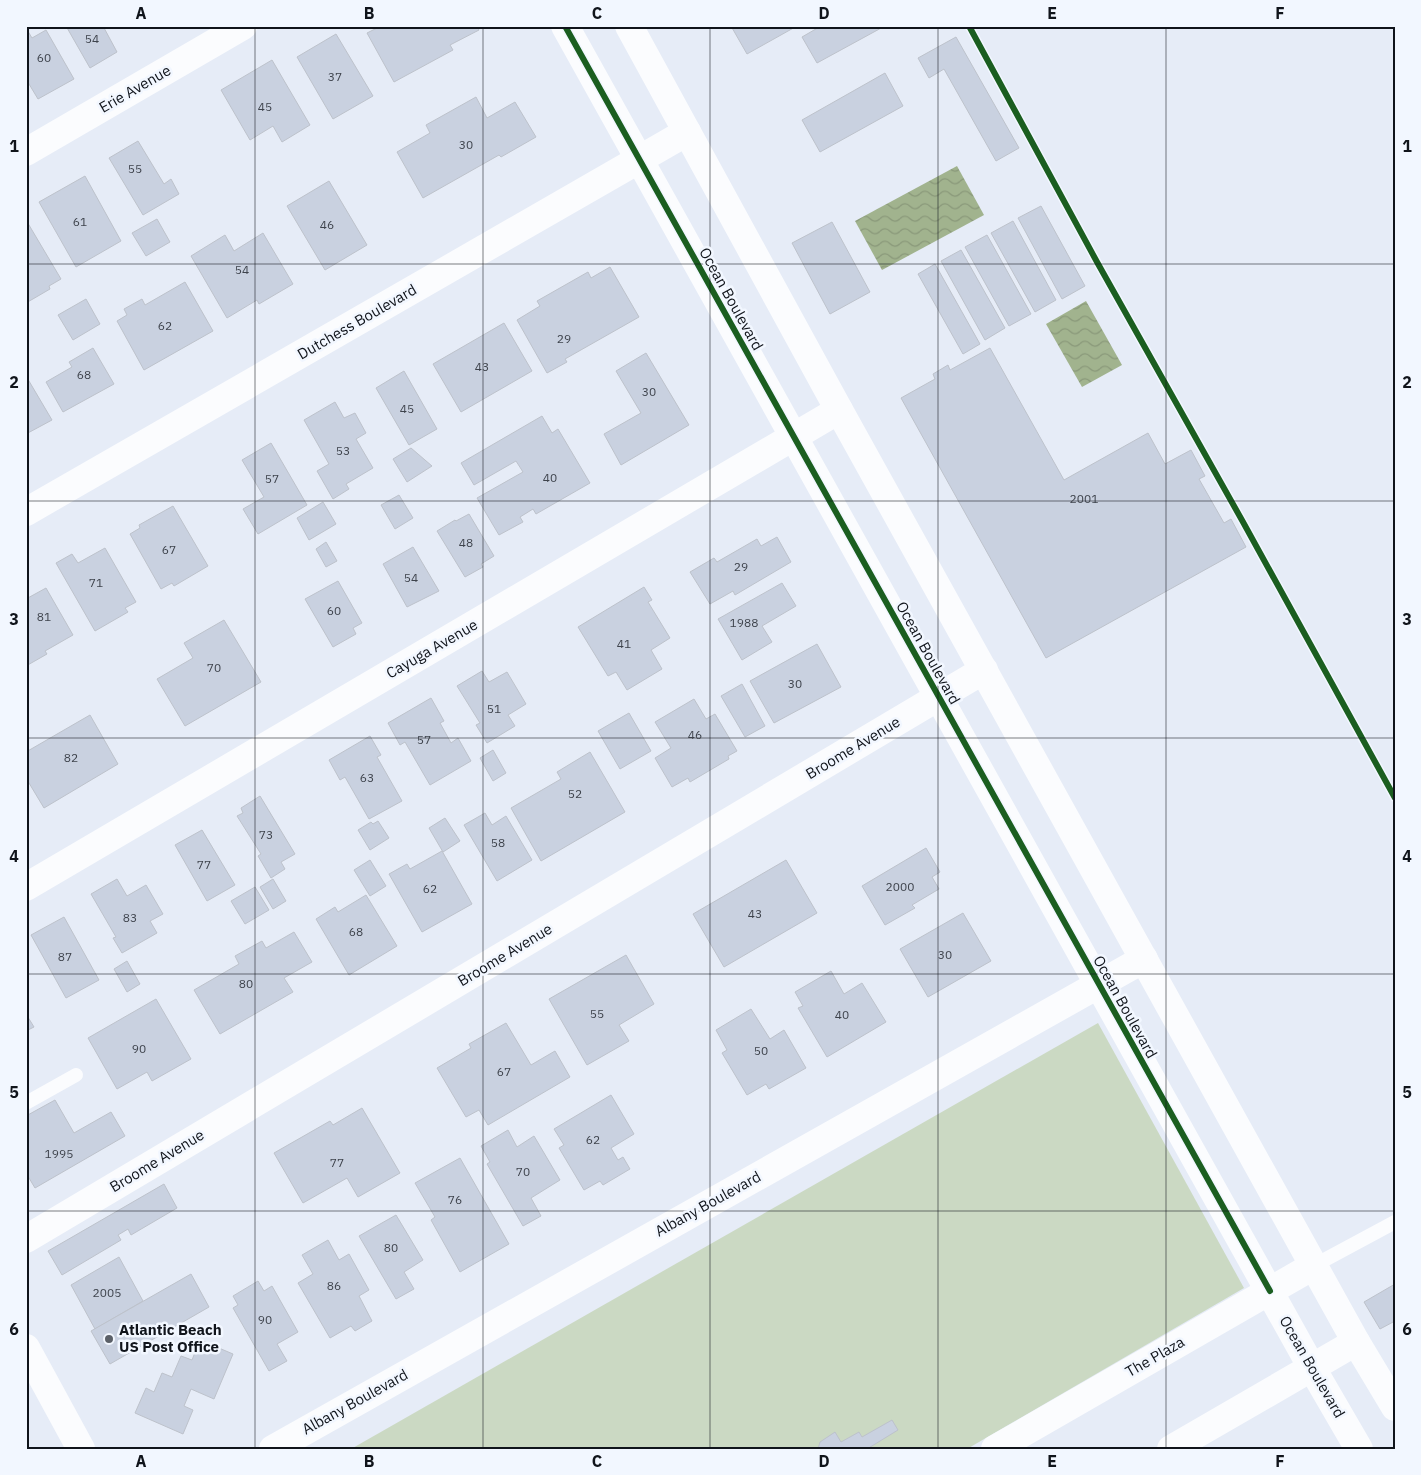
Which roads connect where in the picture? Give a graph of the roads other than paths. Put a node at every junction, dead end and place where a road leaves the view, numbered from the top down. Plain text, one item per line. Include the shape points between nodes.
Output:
1 (243, 26) edge
2 (565, 26) edge
3 (630, 26) edge
4 (687, 132) junction
5 (26, 152) edge
6 (639, 159) junction
7 (839, 410) junction
8 (794, 437) junction
9 (26, 512) edge
10 (984, 670) junction
11 (939, 697) junction
12 (26, 887) edge
13 (1144, 959) junction
14 (1098, 984) junction
15 (76, 1075) dead end
16 (26, 1103) edge
17 (1395, 1222) edge
18 (26, 1239) edge
19 (1315, 1265) junction
20 (1270, 1291) junction
21 (1356, 1342) junction
22 (26, 1348) edge
23 (1312, 1368) junction
24 (1395, 1407) edge
25 (1001, 1447) edge
26 (81, 1449) edge
27 (273, 1449) edge
28 (1171, 1449) edge
29 (1359, 1449) edge

1 - 5 main road, Erie Avenue
2 - 6 main road, Ocean Boulevard
3 - 4 main road
4 - 6 main road, Dutchess Boulevard
4 - 7 main road
6 - 8 main road, Ocean Boulevard
6 - 9 main road, Dutchess Boulevard
7 - 8 main road, Cayuga Avenue
7 - 10 main road
8 - 11 main road, Ocean Boulevard
8 - 12 main road, Cayuga Avenue
10 - 11 main road, Broome Avenue
10 - 13 main road
11 - 14 main road, Ocean Boulevard
11 - 18 main road, Broome Avenue
13 - 14 main road, Albany Boulevard
13 - 19 main road
14 - 20 main road, Ocean Boulevard
14 - 27 main road, Albany Boulevard
15 - 16 lane
17 - 19 lane
19 - 20 main road, The Plaza
19 - 21 main road
20 - 23 main road, Ocean Boulevard
20 - 25 main road, The Plaza
21 - 23 main road
21 - 24 main road
22 - 26 main road
23 - 28 main road
23 - 29 main road, Ocean Boulevard

